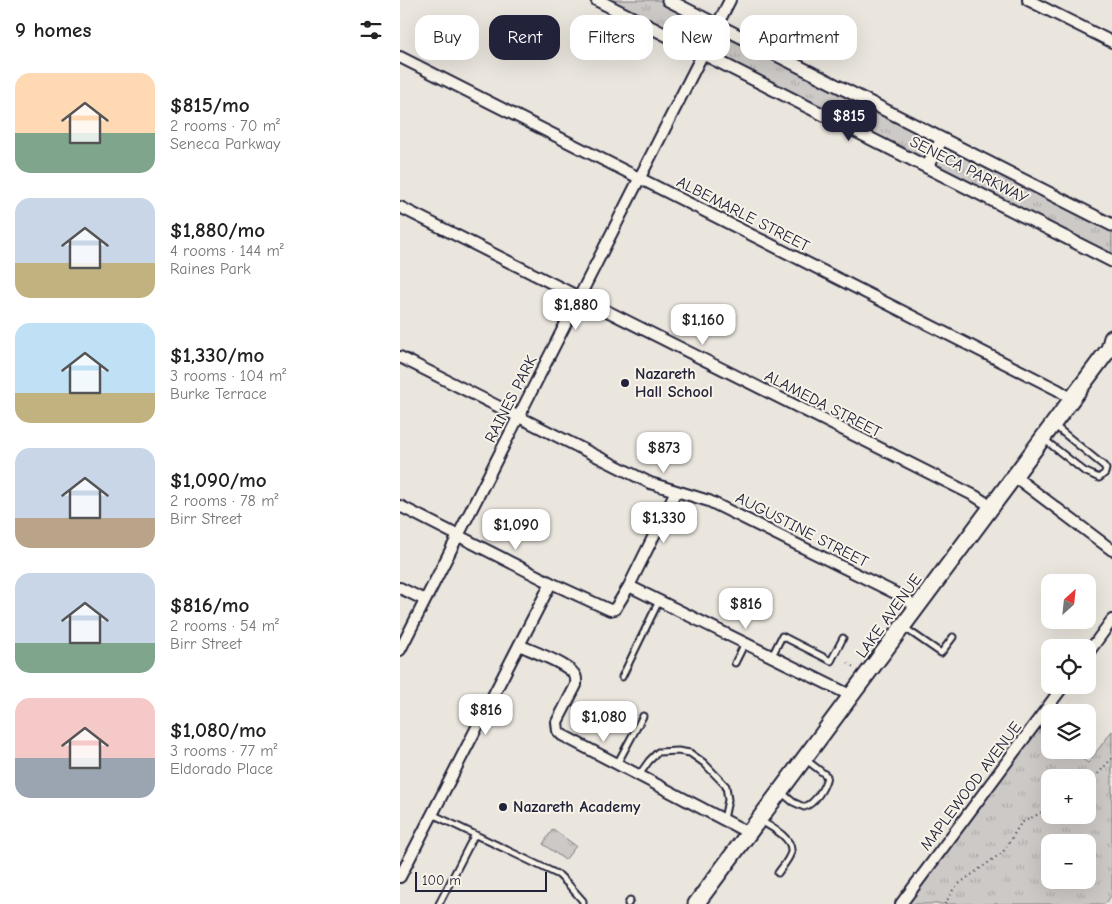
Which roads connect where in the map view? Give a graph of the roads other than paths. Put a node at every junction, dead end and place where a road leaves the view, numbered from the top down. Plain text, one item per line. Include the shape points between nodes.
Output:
1 (597, 0) edge
2 (668, 0) edge
3 (730, 0) edge
4 (1028, 0) edge
5 (697, 15) edge
6 (722, 15) edge
7 (730, 32) edge
8 (663, 34) edge
9 (1112, 42) edge
10 (400, 57) edge
11 (699, 60) edge
12 (714, 60) edge
13 (942, 139) junction
14 (927, 166) junction
15 (640, 178) junction
16 (400, 207) edge
17 (1112, 225) edge
18 (1112, 261) edge
19 (579, 298) junction
20 (1111, 346) edge
21 (400, 357) edge
22 (1072, 399) junction
23 (519, 416) junction
24 (1053, 424) junction
25 (1042, 438) junction
26 (1014, 476) junction
27 (676, 491) junction
28 (400, 506) edge
29 (992, 507) junction
30 (458, 536) junction
31 (1112, 550) edge
32 (551, 583) junction
33 (629, 586) junction
34 (400, 588) edge
35 (425, 600) junction
36 (659, 601) junction
37 (917, 607) junction
38 (1112, 620) edge
39 (903, 626) junction
40 (953, 637) dead end
41 (843, 638) dead end
42 (1096, 642) edge
43 (745, 643) junction
44 (519, 644) junction
45 (400, 650) edge
46 (772, 657) junction
47 (735, 663) dead end
48 (622, 677) dead end
49 (1057, 694) edge
50 (852, 696) junction
51 (643, 716) dead end
52 (804, 759) junction
53 (617, 764) junction
54 (638, 775) junction
55 (780, 792) junction
56 (432, 814) junction
57 (724, 819) junction
58 (759, 819) junction
59 (749, 833) junction
60 (474, 836) junction
61 (778, 873) dead end
62 (400, 877) edge
63 (439, 904) edge
64 (583, 904) edge
65 (696, 904) edge
66 (901, 904) edge

1 - 8 street, SENECA PARKWAY
2 - 5 street, SENECA PARKWAY
3 - 6 street, RAINES PARK
4 - 9 street
7 - 13 street, SENECA PARKWAY
10 - 15 street, ALBEMARLE STREET
11 - 15 street, RAINES PARK
12 - 14 street, SENECA PARKWAY
13 - 14 street
13 - 17 street, SENECA PARKWAY
14 - 18 street, SENECA PARKWAY
15 - 19 street, RAINES PARK
15 - 22 street, ALBEMARLE STREET
16 - 19 street, ALAMEDA STREET
19 - 23 street, RAINES PARK
19 - 29 street, ALAMEDA STREET
20 - 22 main road, LAKE AVENUE
21 - 23 street, AUGUSTINE STREET
22 - 24 main road, LAKE AVENUE
23 - 27 street, AUGUSTINE STREET via 650,483
23 - 30 street, RAINES PARK
24 - 25 main road, LAKE AVENUE
24 - 25 lane via 1104,466 1105,473 1099,478 1088,474
25 - 26 main road, LAKE AVENUE
26 - 29 main road, LAKE AVENUE
26 - 31 street
27 - 33 street
27 - 37 street, AUGUSTINE STREET via 709,501 901,596
28 - 30 street
29 - 37 main road, LAKE AVENUE
30 - 32 street
30 - 35 street, RAINES PARK
32 - 33 street via 610,610 615,609
32 - 44 street
33 - 36 street
34 - 35 street
35 - 45 street, RAINES PARK
36 - 43 street
36 - 48 lane
37 - 39 main road, LAKE AVENUE
38 - 42 street
39 - 40 lane via 940,653
39 - 50 main road, LAKE AVENUE
41 - 46 lane via 832,661 782,636
43 - 46 street
43 - 47 lane
44 - 53 street via 574,674 576,686 557,722 558,731
44 - 56 street
46 - 50 street
49 - 66 street, MAPLEWOOD AVENUE
50 - 52 main road, LAKE AVENUE
51 - 53 lane
52 - 55 main road, LAKE AVENUE
52 - 55 lane via 827,776 826,783 810,805 804,807
53 - 54 street
54 - 57 street
54 - 57 lane via 658,752 690,753 726,786 728,800
55 - 58 main road, LAKE AVENUE
56 - 60 lane
56 - 62 street
57 - 59 street
58 - 59 main road, LAKE AVENUE
58 - 61 lane via 790,845 788,859
59 - 65 main road, LAKE AVENUE
60 - 63 lane
60 - 64 lane via 559,875

